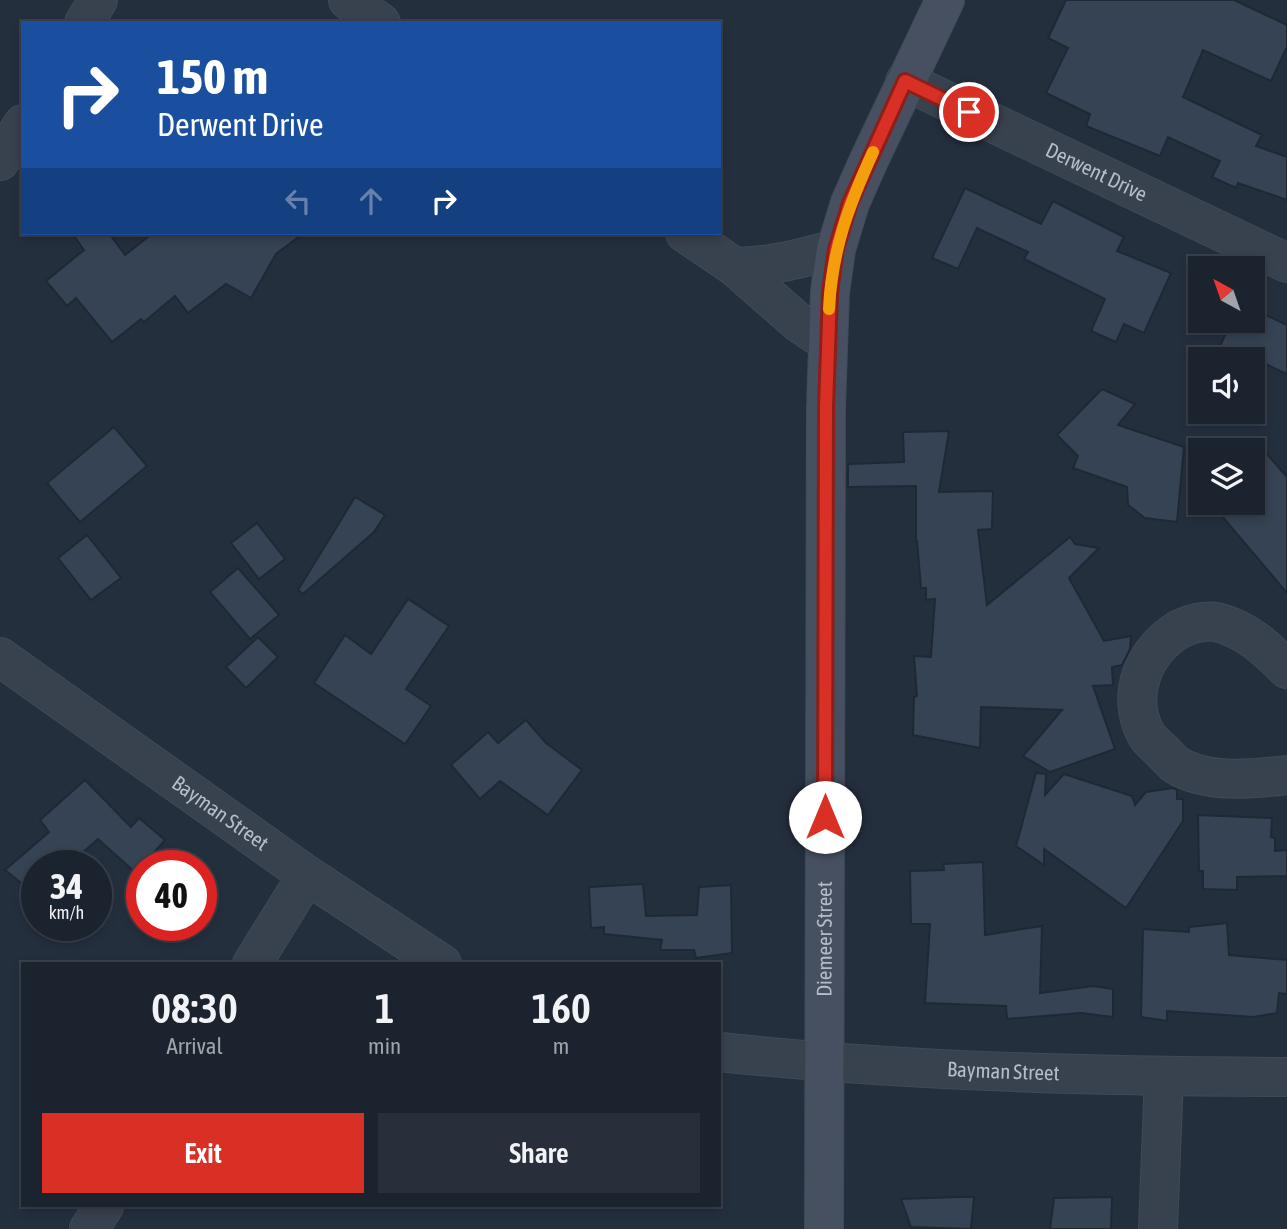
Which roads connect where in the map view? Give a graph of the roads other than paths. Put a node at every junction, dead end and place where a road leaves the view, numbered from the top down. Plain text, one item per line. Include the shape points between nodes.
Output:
1 (98, 0) edge
2 (348, 0) edge
3 (945, 0) edge
4 (86, 21) edge
5 (378, 21) edge
6 (905, 81) junction
7 (21, 127) edge
8 (0, 161) edge
9 (688, 235) edge
10 (836, 249) junction
11 (1287, 263) edge
12 (735, 267) junction
13 (827, 342) junction
14 (0, 657) edge
15 (1287, 669) edge
16 (1287, 775) edge
17 (307, 875) junction
18 (253, 962) edge
19 (439, 962) edge
20 (721, 1052) edge
21 (825, 1063) junction
22 (1164, 1076) junction
23 (1287, 1077) edge
24 (103, 1207) edge
25 (89, 1229) edge
26 (824, 1229) edge
27 (1158, 1229) edge

1 - 4 street
2 - 5 street
3 - 6 street, Diemeer Street
6 - 10 street, Diemeer Street via 850,203
6 - 11 street, Derwent Drive
7 - 8 street
9 - 12 street
10 - 12 street via 786,262
10 - 13 street, Diemeer Street
12 - 13 street
13 - 21 street, Diemeer Street
14 - 17 street, Bayman Street
15 - 16 street via 1241,631 1214,621 1189,624 1164,639 1147,659 1138,687 1138,707 1147,736 1175,765 1200,774 1246,779
17 - 18 street
17 - 19 street, Bayman Street
20 - 21 street, Bayman Street
21 - 22 street, Bayman Street
21 - 26 street, Diemeer Street
22 - 23 street, Bayman Street
22 - 27 street
24 - 25 street

